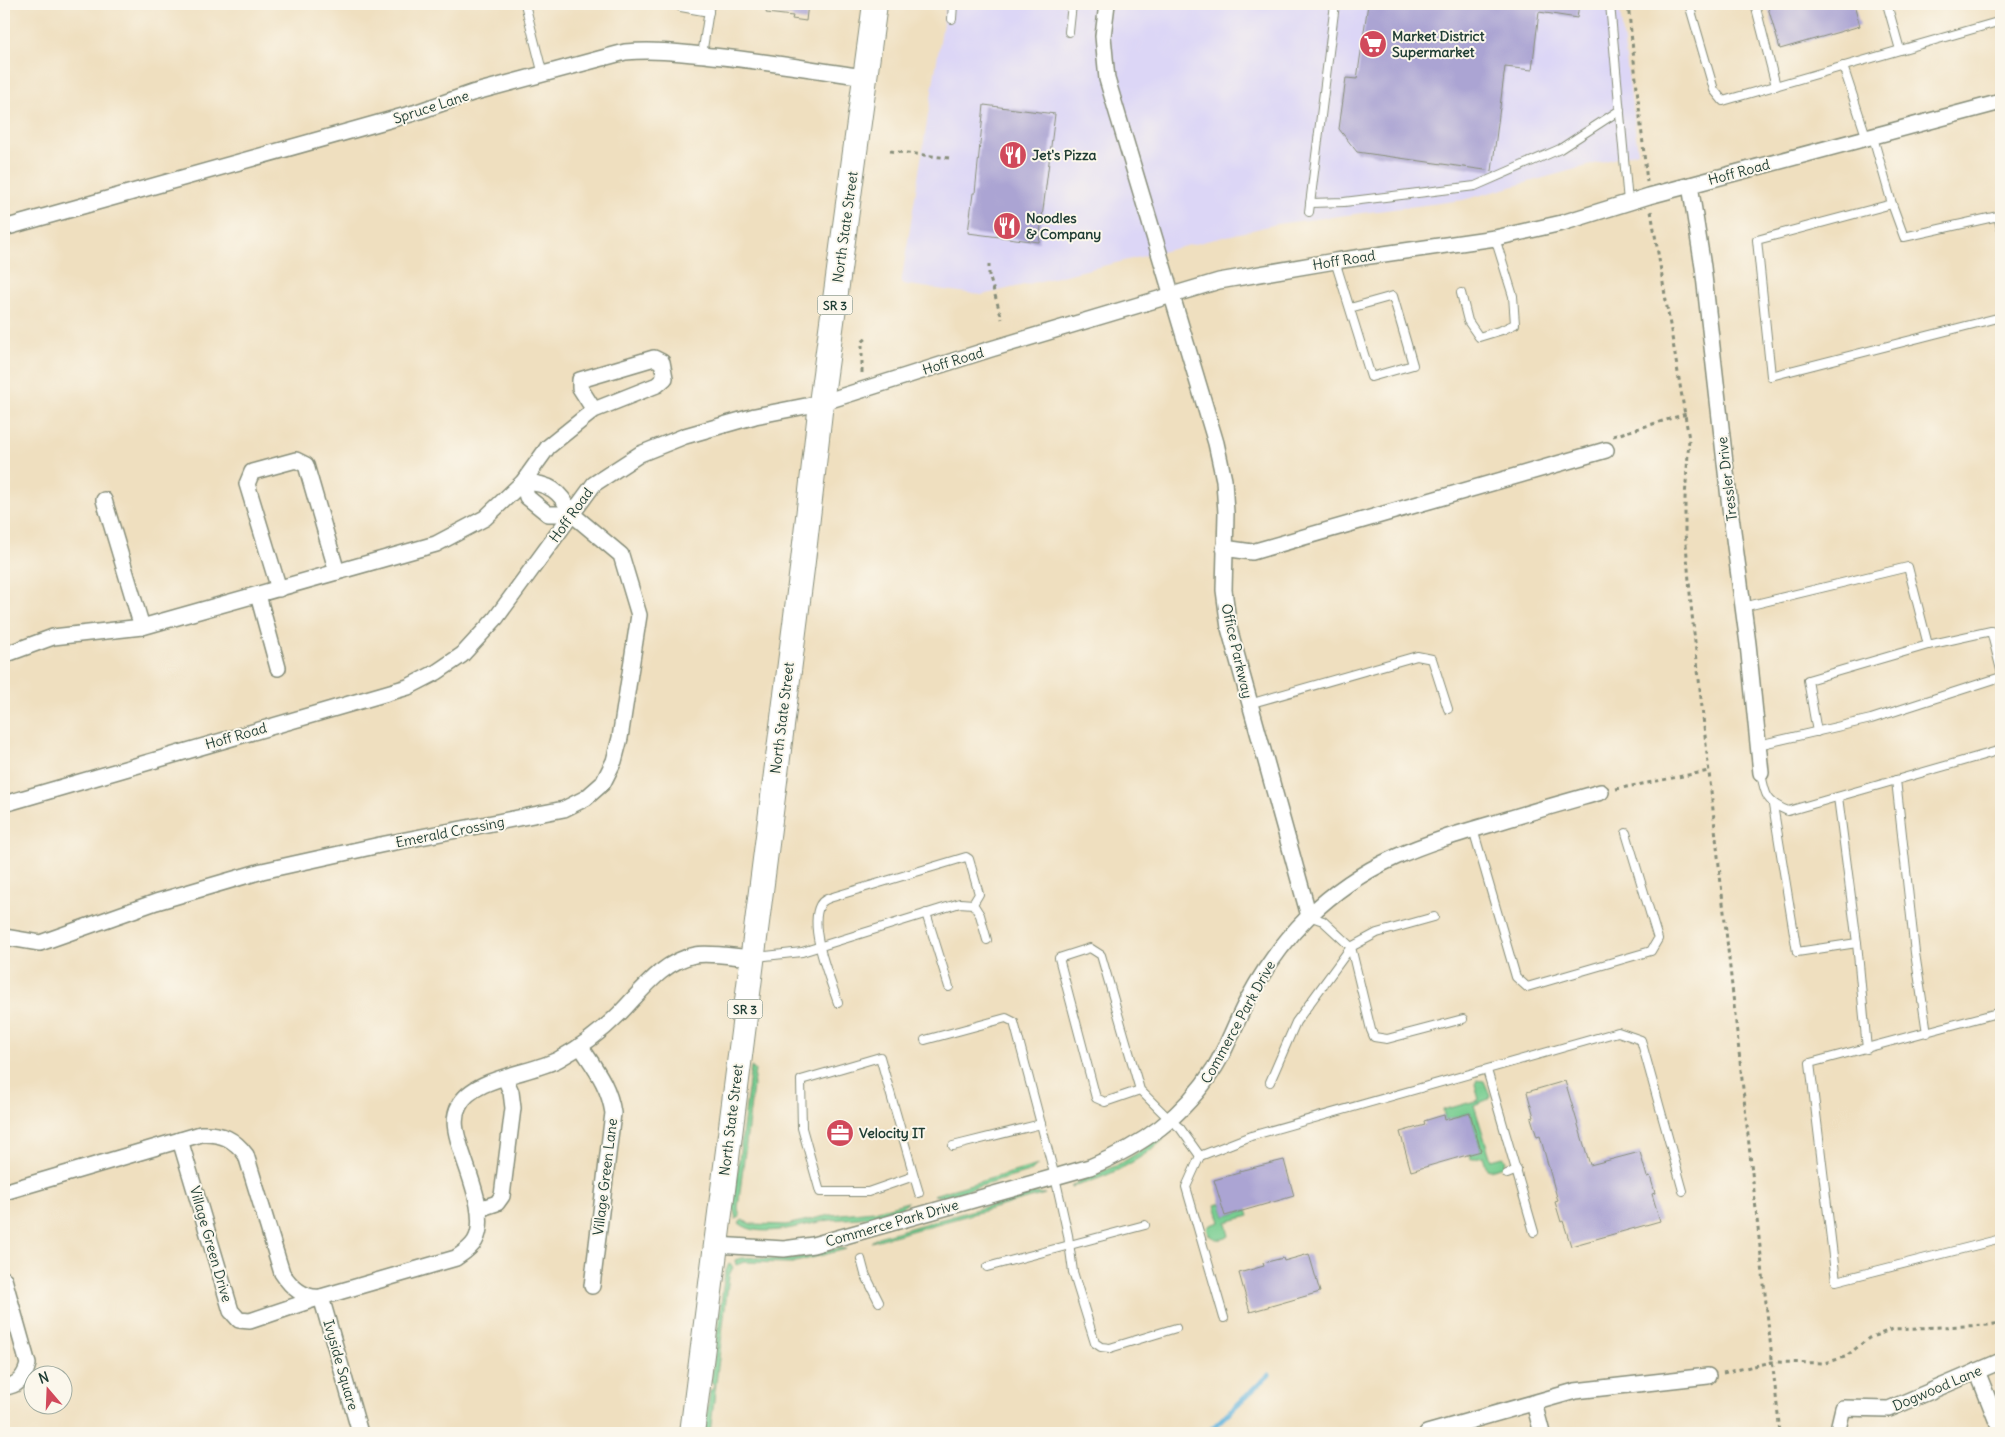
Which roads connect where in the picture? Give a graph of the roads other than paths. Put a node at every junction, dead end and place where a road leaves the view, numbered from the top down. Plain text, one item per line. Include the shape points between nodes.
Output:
1 (524, 4) edge
2 (677, 4) edge
3 (874, 4) edge
4 (954, 4) edge
5 (1072, 4) edge
6 (1107, 4) edge
7 (1335, 4) edge
8 (1610, 4) edge
9 (1689, 4) edge
10 (1755, 4) edge
11 (1887, 4) edge
12 (709, 8) edge
13 (952, 18) dead end
14 (2001, 21) edge
15 (1069, 32) dead end
16 (1900, 50) junction
17 (702, 55) junction
18 (1843, 66) junction
19 (543, 75) junction
20 (865, 77) junction
21 (1776, 86) junction
22 (2001, 102) edge
23 (1620, 110) junction
24 (1870, 138) junction
25 (1690, 185) junction
26 (1628, 202) junction
27 (1310, 203) junction
28 (1892, 204) junction
29 (1308, 212) dead end
30 (4, 228) edge
31 (2001, 228) edge
32 (1494, 238) junction
33 (1336, 261) junction
34 (1461, 293) dead end
35 (1172, 294) junction
36 (1350, 308) junction
37 (2001, 317) edge
38 (821, 403) junction
39 (594, 410) junction
40 (1609, 443) road end
41 (524, 482) junction
42 (104, 500) dead end
43 (572, 514) junction
44 (1224, 548) junction
45 (337, 572) junction
46 (279, 589) junction
47 (258, 594) junction
48 (1743, 607) junction
49 (142, 627) junction
50 (1928, 645) junction
51 (4, 655) edge
52 (278, 668) dead end
53 (2001, 670) edge
54 (2001, 677) edge
55 (1249, 704) junction
56 (1448, 709) dead end
57 (1817, 732) junction
58 (1758, 745) junction
59 (2001, 750) edge
60 (1761, 773) joint
61 (1896, 780) junction
62 (1601, 792) road end
63 (1838, 797) junction
64 (4, 804) edge
65 (1773, 805) junction
66 (1474, 829) junction
67 (1626, 834) dead end
68 (973, 904) junction
69 (926, 913) junction
70 (1309, 916) junction
71 (1434, 917) dead end
72 (4, 937) edge
73 (987, 940) dead end
74 (1857, 943) junction
75 (820, 946) junction
76 (1350, 947) junction
77 (752, 958) junction
78 (949, 987) dead end
79 (838, 1003) dead end
80 (2001, 1012) edge
81 (1463, 1019) dead end
82 (1927, 1033) junction
83 (925, 1040) dead end
84 (581, 1047) junction
85 (1867, 1049) junction
86 (1487, 1070) junction
87 (505, 1078) junction
88 (1270, 1082) dead end
89 (1140, 1090) junction
90 (1170, 1120) junction
91 (1041, 1124) junction
92 (180, 1140) junction
93 (953, 1146) dead end
94 (1200, 1156) junction
95 (1517, 1170) junction
96 (1507, 1174) dead end
97 (914, 1176) junction
98 (1055, 1177) junction
99 (1684, 1191) dead end
100 (4, 1192) edge
101 (919, 1194) dead end
102 (479, 1209) junction
103 (1145, 1225) dead end
104 (1534, 1232) dead end
105 (2001, 1240) edge
106 (1070, 1245) junction
107 (716, 1246) junction
108 (861, 1259) dead end
109 (987, 1267) dead end
110 (4, 1279) edge
111 (592, 1286) dead end
112 (321, 1297) junction
113 (879, 1302) dead end
114 (1224, 1318) dead end
115 (1176, 1328) dead end
116 (2001, 1361) edge
117 (1977, 1371) junction
118 (1708, 1376) road end
119 (4, 1387) edge
120 (1534, 1403) junction
121 (2001, 1432) edge
122 (360, 1433) edge
123 (692, 1433) edge
124 (1427, 1433) edge
125 (1542, 1433) edge
126 (1837, 1433) edge

1 - 19 lane
2 - 12 lane
3 - 20 main road, North State Street / SR 3
4 - 13 lane
5 - 15 lane
6 - 35 street, Office Parkway via 1103,36 1106,79
7 - 27 lane
8 - 23 lane
9 - 21 lane via 1714,90 1723,101
10 - 21 lane
11 - 16 lane
12 - 17 lane
14 - 16 lane
16 - 18 lane
17 - 19 street, Spruce Lane via 646,50 625,52
17 - 20 street, Spruce Lane
18 - 21 lane
18 - 24 lane
19 - 30 street, Spruce Lane
20 - 38 main road, North State Street / SR 3
22 - 24 street, Hoff Road
23 - 26 lane
23 - 27 lane via 1560,149 1475,186
24 - 25 street, Hoff Road
24 - 28 lane
25 - 26 street, Hoff Road
25 - 48 street, Tressler Drive via 1703,267
26 - 32 street, Hoff Road via 1562,223
27 - 29 lane
28 - 31 lane via 1904,237 1998,216
28 - 37 lane via 1757,240 1771,376
32 - 33 street, Hoff Road
32 - 34 lane via 1513,296 1515,324 1479,337 1468,321
33 - 35 street, Hoff Road via 1219,281
33 - 36 lane
35 - 38 street, Hoff Road
35 - 44 street, Office Parkway via 1224,480
36 - 36 lane via 1371,377 1413,365 1393,296
38 - 43 street, Hoff Road via 755,416 686,436 640,454 594,484
38 - 77 main road, North State Street / SR 3
39 - 39 street via 657,385 665,378 662,362 654,358 580,380 580,388
39 - 41 street via 548,448
40 - 44 street via 1252,552
41 - 43 street, Emerald Crossing via 542,483 564,498
41 - 43 street via 527,497 548,514
41 - 45 street via 485,518 436,544
42 - 49 street
43 - 64 street, Hoff Road via 496,618 462,655 408,687
43 - 72 street, Emerald Crossing via 621,555 639,615 614,761 603,783 586,798 564,809 262,871 156,902 40,943
44 - 55 street, Office Parkway via 1224,590 1229,628
45 - 46 street
45 - 46 street via 306,465 296,460 252,472 247,484
46 - 47 street
47 - 49 street
47 - 52 street
48 - 50 lane via 1908,567
48 - 58 street, Tressler Drive
49 - 51 street via 53,637
50 - 53 lane via 1990,631
50 - 57 lane via 1808,680
54 - 57 lane via 1871,719
55 - 56 lane via 1417,656 1432,659
55 - 70 street, Office Parkway
57 - 58 lane
58 - 60 street, Tressler Drive
59 - 61 lane
60 - 65 lane via 1764,791
61 - 63 lane
61 - 82 lane
62 - 66 street, Commerce Park Drive
63 - 65 lane via 1788,811
63 - 74 lane
65 - 74 lane via 1797,952
66 - 67 lane via 1516,977 1527,987 1651,951 1658,939
66 - 70 street, Commerce Park Drive via 1408,850 1373,868
68 - 69 lane via 960,903
68 - 73 lane via 980,915
68 - 75 lane via 979,894 966,857 827,899 819,907 817,936
69 - 75 lane
69 - 78 lane
70 - 76 lane via 1323,921
70 - 90 street, Commerce Park Drive via 1267,966 1210,1074 1192,1099
71 - 76 lane via 1377,933
74 - 85 lane
75 - 77 lane via 802,952
75 - 79 lane
76 - 81 lane via 1374,1036 1387,1039
76 - 88 lane via 1296,1022
77 - 84 street, Village Green Drive via 696,954 669,966 649,981 618,1015
77 - 107 main road, North State Street / SR 3
80 - 82 lane
82 - 85 lane
83 - 91 lane via 1010,1019 1016,1026
84 - 87 street, Village Green Drive via 547,1066
84 - 111 street, Village Green Lane via 603,1081 612,1113
85 - 105 lane via 1810,1063 1836,1280
86 - 94 lane via 1251,1136
86 - 95 lane
86 - 99 lane via 1618,1032 1641,1040
87 - 102 street via 513,1108 502,1196 498,1202
87 - 102 street, Village Green Drive via 477,1086 466,1095 455,1119 456,1134
89 - 89 lane via 1101,956 1090,948 1059,958 1096,1098 1105,1102
89 - 90 lane
90 - 94 lane via 1180,1128
90 - 98 street, Commerce Park Drive via 1121,1154 1090,1168
91 - 93 lane
91 - 98 lane
92 - 100 street
92 - 112 street via 214,1133 238,1144 246,1156 282,1273 301,1293
92 - 112 street, Village Green Drive via 231,1312 239,1320 250,1321
94 - 114 lane via 1186,1187
95 - 96 lane
95 - 104 lane
97 - 97 lane via 880,1057 801,1080 802,1128 820,1192 868,1192
97 - 101 lane
98 - 106 lane
98 - 107 street, Commerce Park Drive via 923,1208 856,1238 784,1249
102 - 112 street, Village Green Drive via 480,1228 475,1240 456,1258
103 - 106 lane
106 - 109 lane
106 - 115 lane via 1073,1272 1094,1343 1110,1348
107 - 123 main road, North State Street / SR 3
108 - 113 lane
110 - 119 street via 28,1364 20,1381
112 - 122 street, Ivyside Square
116 - 117 street, Dogwood Lane
117 - 121 street
117 - 126 street, Dogwood Lane via 1889,1409 1843,1408
118 - 120 street via 1575,1391
120 - 124 street
120 - 125 street

